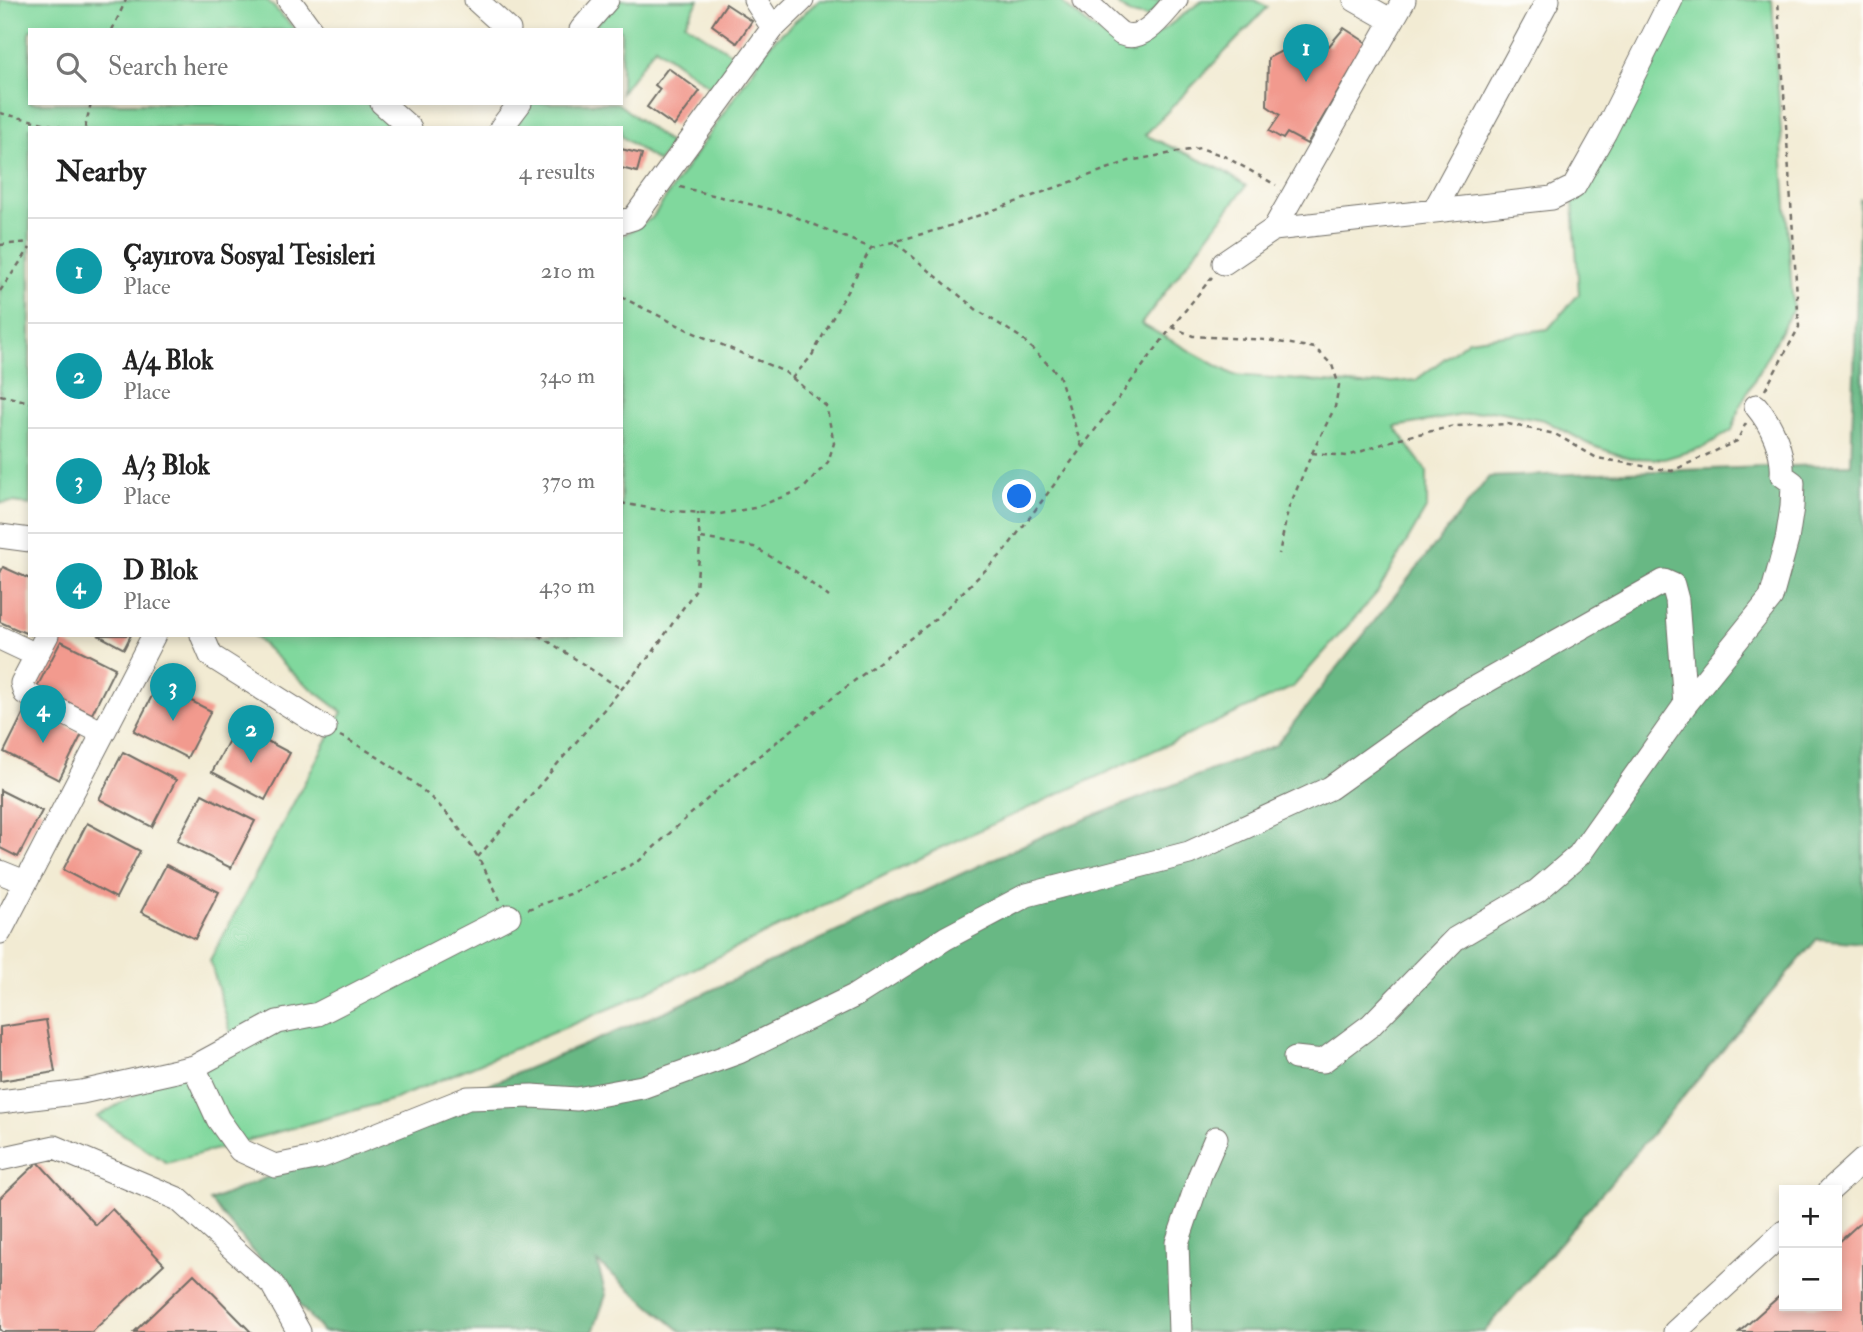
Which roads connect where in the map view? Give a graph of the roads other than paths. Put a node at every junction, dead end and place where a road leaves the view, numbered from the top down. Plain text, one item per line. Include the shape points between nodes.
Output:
1 (289, 0) edge
2 (476, 0) edge
3 (607, 0) edge
4 (755, 0) edge
5 (802, 0) edge
6 (1084, 0) edge
7 (1176, 0) edge
8 (1354, 0) edge
9 (1404, 0) edge
10 (1548, 0) edge
11 (1671, 0) edge
12 (1392, 20) junction
13 (310, 28) edge
14 (507, 28) edge
15 (583, 28) edge
16 (773, 28) junction
17 (384, 105) edge
18 (518, 105) edge
19 (408, 126) edge
20 (503, 126) edge
21 (1434, 211) junction
22 (623, 221) edge
23 (1274, 229) junction
24 (1224, 262) road end
25 (1756, 406) road end
26 (0, 536) edge
27 (28, 540) edge
28 (153, 637) edge
29 (203, 637) edge
30 (0, 638) edge
31 (42, 645) edge
32 (1685, 705) junction
33 (325, 728) road end
34 (103, 733) junction
35 (0, 872) edge
36 (25, 882) junction
37 (509, 916) road end
38 (0, 932) edge
39 (1295, 1058) dead end
40 (194, 1068) junction
41 (0, 1102) edge
42 (1216, 1138) dead end
43 (0, 1159) edge
44 (1863, 1160) edge
45 (1836, 1185) edge
46 (1779, 1237) edge
47 (299, 1332) edge
48 (1180, 1332) edge
49 (1675, 1332) edge

1 - 13 street
2 - 14 street
3 - 15 street
4 - 16 street
5 - 16 street
6 - 7 street via 1121,34 1135,34 1150,28
8 - 12 street
9 - 12 street
10 - 21 street
11 - 21 street via 1574,187 1552,198
12 - 23 street
16 - 22 street via 634,218
17 - 19 street
18 - 20 street
21 - 23 street
23 - 24 street
25 - 32 street via 1767,420 1783,462 1782,475 1793,483 1787,540 1771,598
26 - 27 street
28 - 34 street
29 - 33 street via 211,656
30 - 31 street
31 - 34 street via 22,683 25,693
32 - 39 street via 1579,855 1537,891 1454,939 1371,1025 1323,1061
32 - 40 street via 1677,600 1673,585 1664,581 1453,700 1330,788 1189,853 1027,895 946,938 856,995 740,1052 642,1087 577,1099 468,1098 320,1157 275,1166 240,1150 218,1119
34 - 36 street
35 - 36 street
36 - 38 street
37 - 40 street via 317,1014 277,1022
40 - 41 street via 82,1092
42 - 48 street via 1177,1243
43 - 47 street via 55,1147 178,1199 272,1284
44 - 45 street
46 - 49 street

